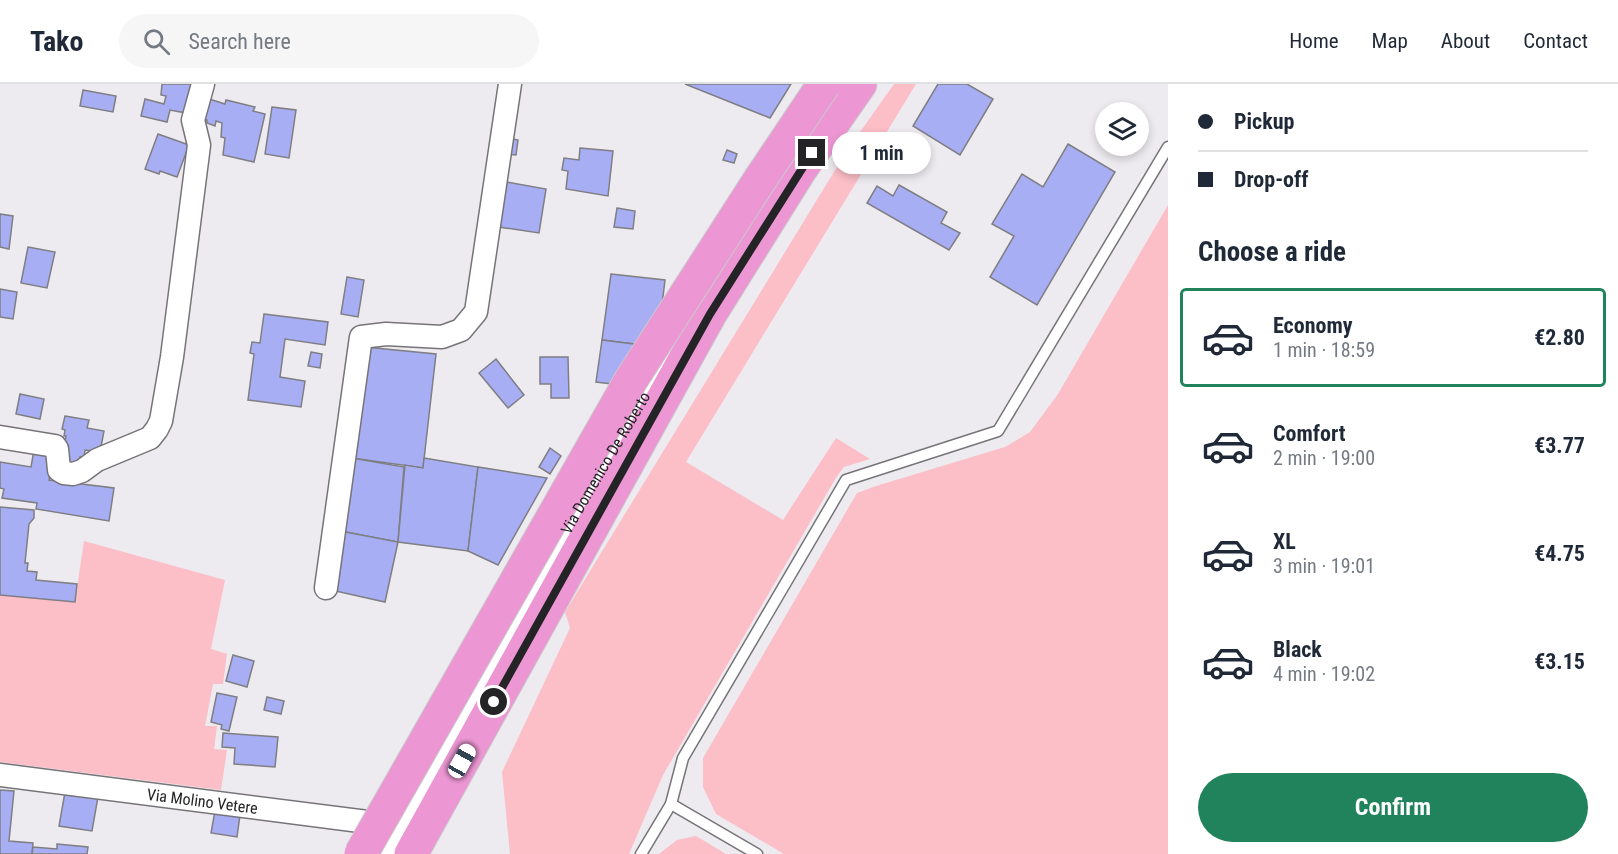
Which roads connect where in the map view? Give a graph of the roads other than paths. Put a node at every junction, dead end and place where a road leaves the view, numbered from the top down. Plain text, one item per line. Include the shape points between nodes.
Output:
1 (203, 84) edge
2 (510, 84) edge
3 (824, 84) edge
4 (842, 84) edge
5 (860, 84) edge
6 (1168, 147) edge
7 (0, 436) edge
8 (326, 588) dead end
9 (0, 775) edge
10 (671, 804) junction
11 (407, 840) edge
12 (361, 854) edge
13 (389, 854) edge
14 (642, 854) edge
15 (757, 854) edge

1 - 7 street via 193,120 200,145 158,429 150,438 97,459 73,474 59,470 55,446
2 - 8 street via 476,312 461,330 442,337 361,337
3 - 12 highway, bridge via 630,380
4 - 11 street, Via Domenico De Roberto via 648,389 571,522
5 - 11 highway via 800,170 710,314
6 - 10 lane via 998,430 846,480 683,758
9 - 11 street, Via Molino Vetere
10 - 14 lane
10 - 15 lane
11 - 13 street, Via Domenico De Roberto

